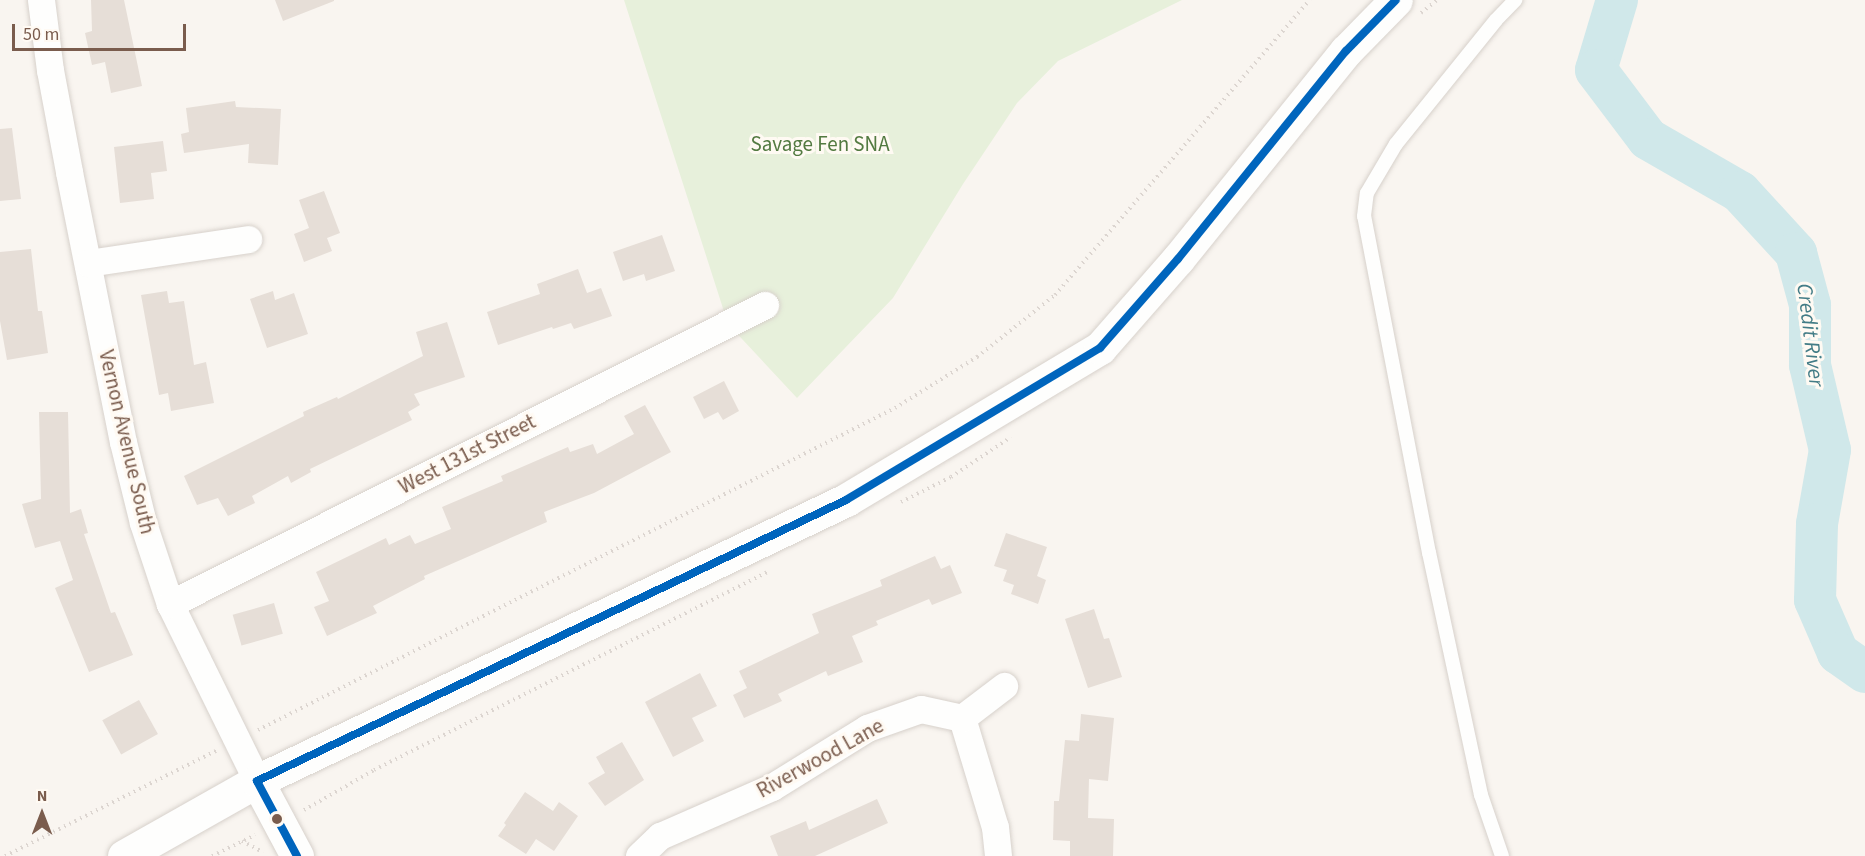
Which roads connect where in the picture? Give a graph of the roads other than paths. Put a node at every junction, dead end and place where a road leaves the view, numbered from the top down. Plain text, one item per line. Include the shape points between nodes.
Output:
1 (41, 0) edge
2 (1396, 0) edge
3 (1515, 0) edge
4 (248, 239) dead end
5 (88, 263) junction
6 (765, 305) dead end
7 (170, 604) junction
8 (1004, 686) dead end
9 (962, 718) junction
10 (257, 781) junction
11 (124, 856) edge
12 (297, 856) edge
13 (639, 856) edge
14 (998, 856) edge
15 (1502, 856) edge

1 - 5 street, Vernon Avenue South via 50,70
2 - 10 main road via 1346,51 1178,259 1100,348 846,500
3 - 15 lane via 1396,144 1367,193 1364,216 1429,553 1481,795
4 - 5 street
5 - 7 street, Vernon Avenue South via 123,442
6 - 7 street, West 131st Street
7 - 10 street, Vernon Avenue South
8 - 9 street
9 - 13 street, Riverwood Lane via 921,709 867,728 772,787 660,836
9 - 14 street via 995,827
10 - 11 main road
10 - 12 main road, Vernon Avenue South

